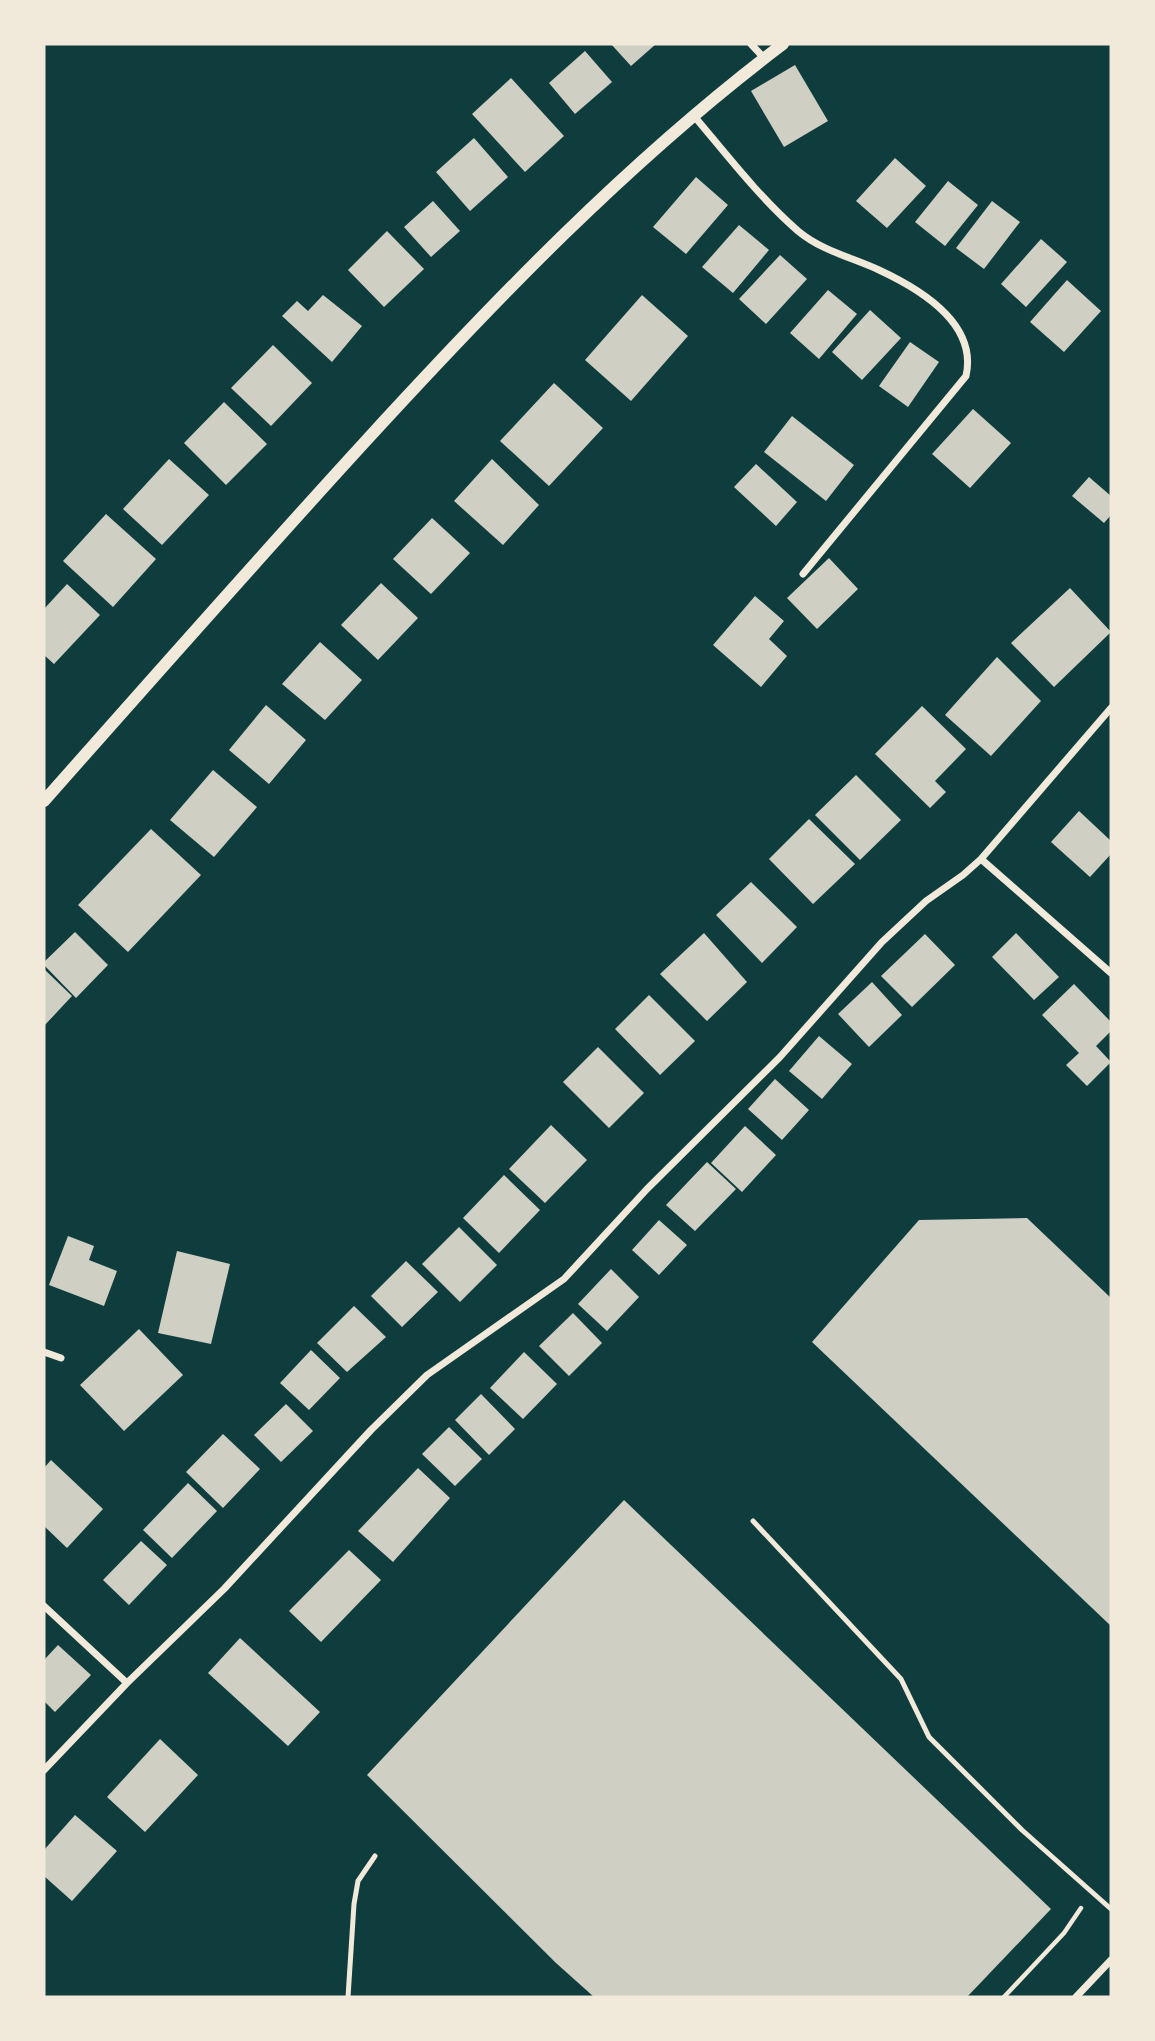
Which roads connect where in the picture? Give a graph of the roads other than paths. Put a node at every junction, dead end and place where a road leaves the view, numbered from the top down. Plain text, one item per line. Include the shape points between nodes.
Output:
1 (751, 44) edge
2 (783, 44) edge
3 (764, 58) junction
4 (694, 116) junction
5 (803, 574) dead end
6 (1111, 708) edge
7 (44, 800) edge
8 (981, 859) junction
9 (1111, 973) edge
10 (44, 1352) edge
11 (61, 1358) dead end
12 (753, 1521) dead end
13 (44, 1606) edge
14 (127, 1683) junction
15 (44, 1770) edge
16 (375, 1856) dead end
17 (1111, 1909) edge
18 (1111, 1960) edge
19 (348, 1997) edge
20 (1076, 1997) edge

1 - 3 street
2 - 3 street
3 - 4 street
4 - 5 street via 800,232 833,253 908,284 955,323 967,346 966,376
4 - 7 street via 563,233 423,379
6 - 8 street
8 - 9 street
8 - 14 street via 882,942 780,1057 564,1279 408,1393 224,1589
10 - 11 street
12 - 17 lane via 901,1679 929,1737
13 - 14 street
14 - 15 street
16 - 19 lane via 358,1881
18 - 20 street

